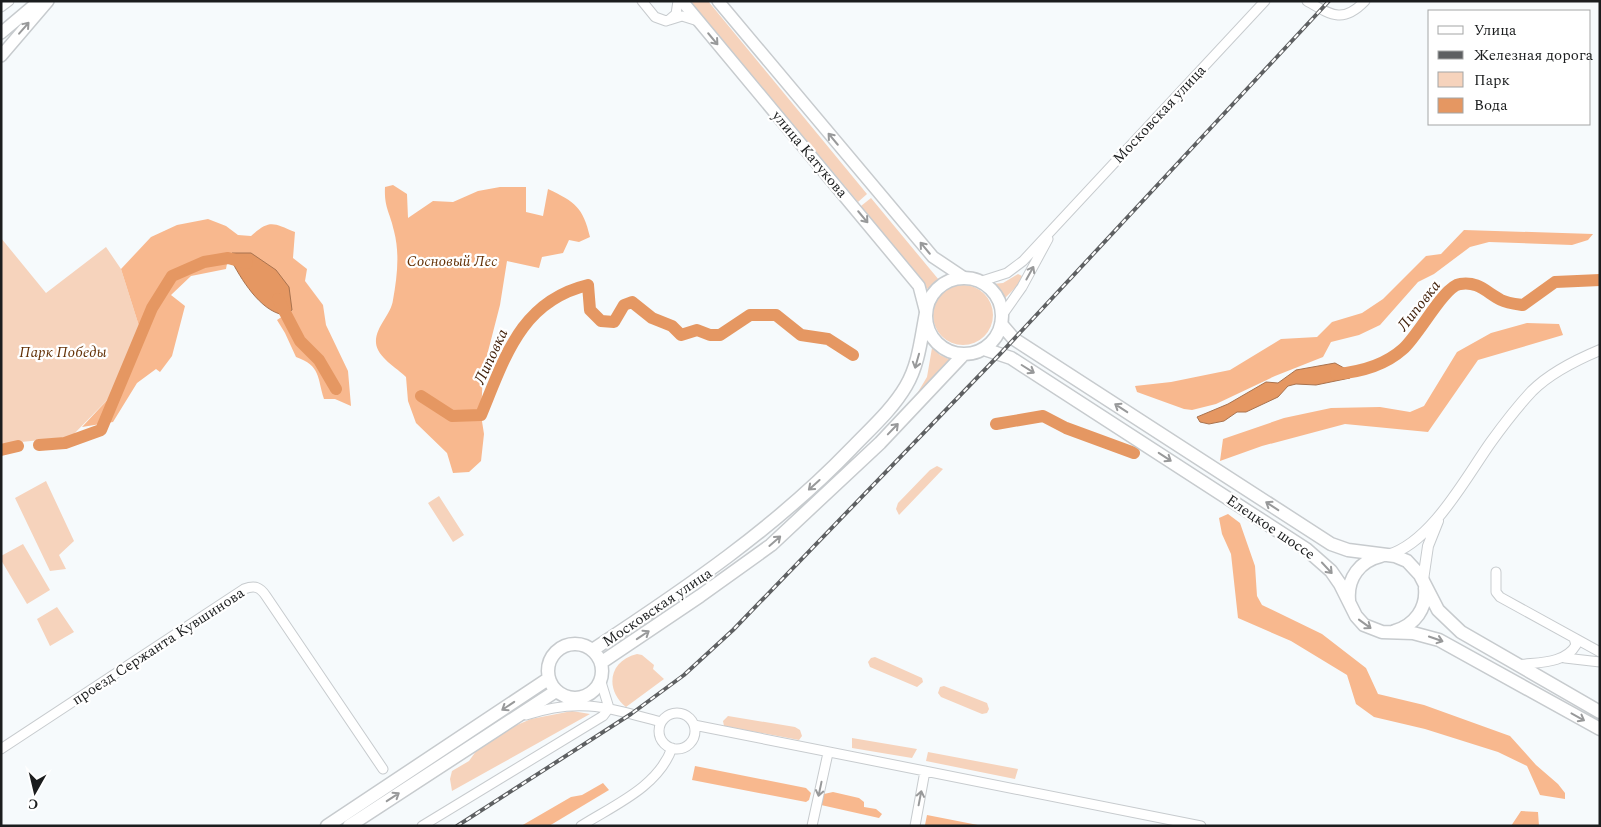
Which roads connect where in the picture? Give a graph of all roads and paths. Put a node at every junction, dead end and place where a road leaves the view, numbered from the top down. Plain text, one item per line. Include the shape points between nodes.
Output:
1 (9, 1) edge
2 (39, 1) edge
3 (48, 1) edge
4 (642, 1) edge
5 (678, 1) edge
6 (682, 1) edge
7 (718, 1) edge
8 (1265, 1) edge
9 (1307, 1) edge
10 (1365, 1) edge
11 (1, 7) edge
12 (666, 21) junction
13 (698, 21) junction
14 (1, 33) edge
15 (1, 56) edge
16 (1054, 228) junction
17 (962, 277) junction
18 (982, 281) junction
19 (926, 313) junction
20 (1002, 319) junction
21 (984, 349) junction
22 (1600, 350) edge
23 (964, 354) junction
24 (1442, 511) junction
25 (1385, 556) junction
26 (1496, 572) dead end
27 (1423, 580) junction
28 (1350, 604) junction
29 (1388, 632) junction
30 (1574, 638) junction
31 (594, 649) junction
32 (1600, 652) edge
33 (1565, 658) junction
34 (602, 662) junction
35 (1600, 662) edge
36 (1516, 665) junction
37 (548, 679) junction
38 (601, 682) junction
39 (556, 691) junction
40 (569, 698) junction
41 (583, 704) junction
42 (608, 708) junction
43 (1600, 712) edge
44 (512, 719) junction
45 (661, 722) junction
46 (694, 725) junction
47 (1600, 729) edge
48 (672, 748) junction
49 (1, 749) edge
50 (828, 753) junction
51 (382, 769) dead end
52 (925, 771) junction
53 (327, 826) edge
54 (349, 826) edge
55 (422, 826) edge
56 (581, 826) edge
57 (812, 826) edge
58 (915, 826) edge
59 (1201, 826) edge

1 - 11 street
2 - 14 main road
15 -> 3 main road
4 - 12 street via 656,17
5 - 12 street via 676,14
6 - 13 main road, улица Катукова
17 -> 7 main road, улица Катукова via 933,257
8 - 16 street, Московская улица
9 - 10 street via 1339,17 1349,14
12 - 13 street via 682,16
13 -> 19 main road, улица Катукова via 919,286
16 - 18 street, Московская улица via 1012,269
20 -> 16 street, Московская улица
17 - 18 main road
17 - 19 main road via 938,287 931,296
18 - 20 main road via 995,292
19 - 23 main road via 928,329 937,343 954,353
19 -> 31 main road, Московская улица via 918,355 907,385 888,411 835,465 722,563
20 - 21 main road via 996,338
25 -> 20 main road, Елецкое шоссе via 1348,550 1312,533 1014,339
21 - 23 main road
21 -> 28 main road, Елецкое шоссе via 1001,353 1019,363 1306,549 1331,571
22 - 24 street via 1560,370 1533,390
34 -> 23 main road, Московская улица via 771,545 880,442
24 - 25 street via 1418,537
24 - 27 street via 1428,546
25 - 27 main road, Елецкое шоссе via 1407,561
25 - 28 main road via 1363,563 1355,573 1348,592
26 - 30 street via 1496,592 1500,597
27 - 29 main road via 1425,598 1419,615 1406,627
27 - 36 main road, Елецкое шоссе via 1447,621
28 -> 29 main road, Елецкое шоссе via 1364,625
29 -> 47 main road, Елецкое шоссе via 1426,636 1456,647
30 - 32 street
30 - 33 street via 1576,645
31 - 34 main road
31 - 37 main road, Московская улица via 580,644 561,648 549,662
33 - 35 street
33 - 36 street
34 - 38 main road, Московская улица
36 - 43 main road, Елецкое шоссе
37 - 39 main road
37 -> 53 main road
38 - 40 main road via 586,695
38 - 42 street
39 - 40 main road
39 - 44 main road
40 - 41 street
41 - 42 street
41 - 44 street via 539,710
42 - 45 street
42 - 55 street via 603,716
54 -> 44 main road
45 - 46 street via 676,713 687,716
45 - 48 street via 662,740
46 - 48 street via 690,744
46 - 50 street
48 - 56 street via 658,774 644,786
49 - 51 street, проезд Сержанта Кувшинова via 175,633 253,586 262,589
50 - 52 street
50 -> 57 street
58 -> 52 street
52 - 59 street

